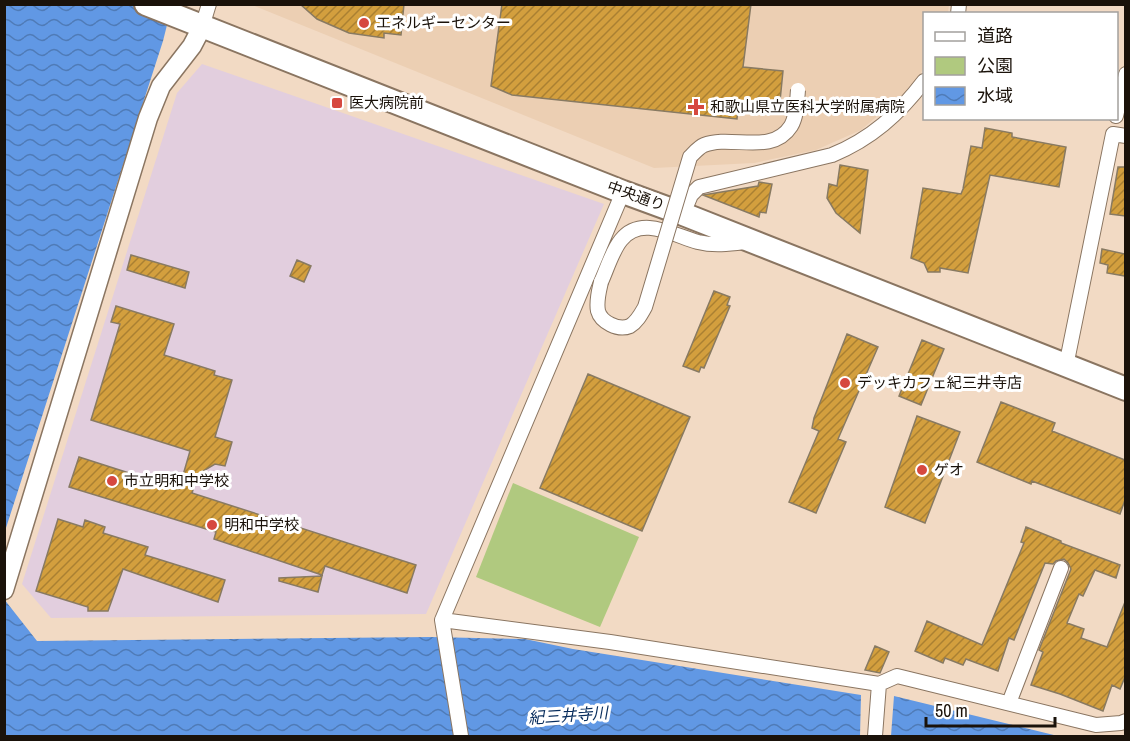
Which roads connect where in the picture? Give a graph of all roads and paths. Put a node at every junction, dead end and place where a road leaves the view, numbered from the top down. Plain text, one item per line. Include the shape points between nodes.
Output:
1 (146, 4) edge
2 (209, 4) edge
3 (202, 27) junction
4 (1125, 74) edge
5 (923, 82) edge
6 (798, 90) dead end
7 (1118, 107) edge
8 (1116, 120) edge
9 (1119, 135) edge
10 (623, 192) junction
11 (684, 214) junction
12 (752, 241) junction
13 (1066, 366) junction
14 (1125, 389) edge
15 (1060, 568) dead end
16 (6, 584) edge
17 (443, 625) junction
18 (879, 689) junction
19 (1009, 703) junction
20 (1125, 721) edge
21 (461, 736) edge
22 (875, 736) edge

1 - 3 highway, 中央通り
2 - 3 street
3 - 10 highway, 中央通り
3 - 16 street via 161,86 148,118
4 - 7 street
5 - 11 street via 892,120 844,150 699,187 691,195
6 - 12 street, bridge via 791,126 780,137 761,143 725,140 703,146 690,157 645,307 639,318 620,327 602,319 598,312 601,282 620,241 630,231 651,227 699,242 718,245
8 - 9 street
9 - 13 street
10 - 11 highway, 中央通り
10 - 17 street
11 - 12 highway, 中央通り
12 - 13 highway, 中央通り
13 - 14 highway, 中央通り
15 - 19 street
17 - 18 street via 610,642
17 - 21 street
18 - 19 street via 897,676
18 - 22 street
19 - 20 street via 1096,726

